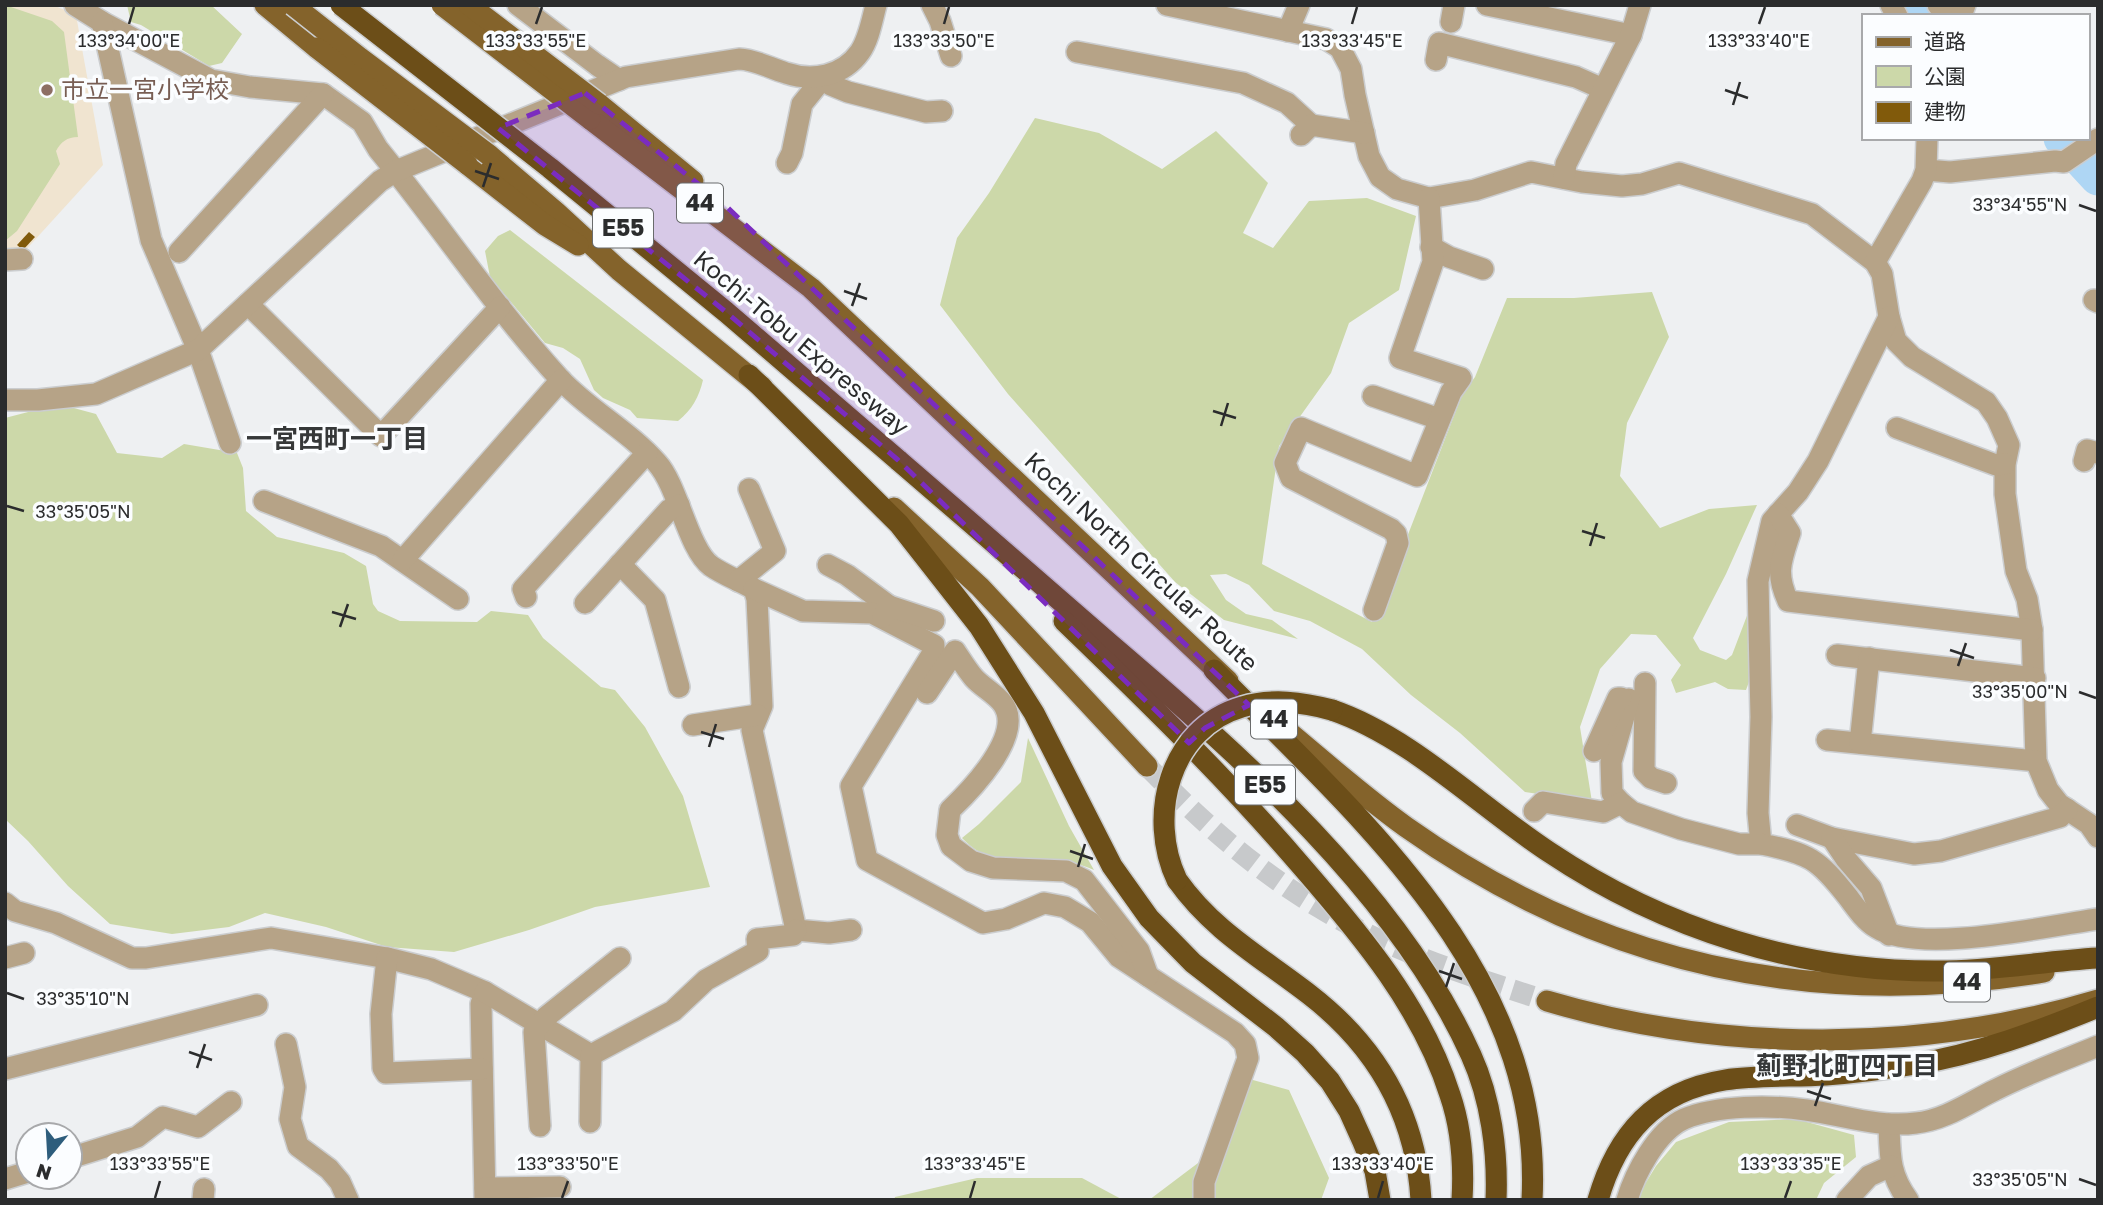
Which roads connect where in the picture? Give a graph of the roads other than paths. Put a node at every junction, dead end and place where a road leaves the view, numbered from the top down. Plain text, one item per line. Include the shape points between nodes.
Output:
1 (75, 5) edge
2 (265, 5) edge
3 (293, 5) edge
4 (341, 5) edge
5 (442, 5) edge
6 (469, 5) edge
7 (519, 5) edge
8 (876, 5) edge
9 (932, 5) edge
10 (1167, 5) edge
11 (1299, 5) edge
12 (1487, 5) edge
13 (1640, 5) edge
14 (102, 22) junction
15 (1288, 31) junction
16 (1631, 35) junction
17 (1077, 52) dead end
18 (951, 55) dead end
19 (1436, 60) dead end
20 (823, 78) junction
21 (619, 80) junction
22 (1603, 89) junction
23 (323, 94) junction
24 (942, 111) dead end
25 (595, 112) junction
26 (1364, 133) junction
27 (1927, 140) edge
28 (2093, 144) edge
29 (788, 163) dead end
30 (1926, 170) junction
31 (396, 171) junction
32 (1564, 178) junction
33 (1429, 198) junction
34 (1431, 247) junction
35 (180, 252) dead end
36 (1875, 262) junction
37 (1483, 269) dead end
38 (619, 270) junction
39 (248, 304) junction
40 (500, 307) junction
41 (1889, 317) junction
42 (198, 349) junction
43 (749, 375) junction
44 (561, 380) junction
45 (1373, 396) dead end
46 (5, 400) edge
47 (1440, 419) junction
48 (1897, 429) dead end
49 (230, 443) dead end
50 (647, 453) junction
51 (898, 460) junction
52 (2005, 464) junction
53 (749, 489) dead end
54 (264, 501) dead end
55 (679, 505) junction
56 (1778, 514) junction
57 (403, 560) junction
58 (621, 564) junction
59 (828, 565) dead end
60 (746, 585) junction
61 (526, 597) dead end
62 (458, 599) dead end
63 (585, 603) dead end
64 (1374, 610) dead end
65 (886, 612) junction
66 (934, 621) dead end
67 (2032, 631) junction
68 (1837, 655) dead end
69 (1869, 658) junction
70 (1214, 670) junction
71 (2035, 678) junction
72 (679, 687) dead end
73 (927, 693) dead end
74 (1639, 694) junction
75 (758, 715) junction
76 (693, 725) dead end
77 (1827, 740) dead end
78 (1860, 743) junction
79 (1594, 751) dead end
80 (2036, 761) junction
81 (1147, 766) tunnel mouth
82 (1667, 783) dead end
83 (1621, 803) junction
84 (2067, 809) junction
85 (1534, 811) dead end
86 (2095, 822) edge
87 (1797, 825) dead end
88 (1832, 838) junction
89 (1761, 844) junction
90 (5, 903) edge
91 (2098, 919) edge
92 (796, 930) junction
93 (851, 930) dead end
94 (1889, 935) junction
95 (387, 958) junction
96 (620, 958) dead end
97 (2098, 960) edge
98 (1835, 975) junction
99 (1148, 976) junction
100 (485, 992) junction
101 (1547, 1000) tunnel mouth
102 (2098, 1000) edge
103 (257, 1005) dead end
104 (2098, 1007) edge
105 (538, 1026) junction
106 (286, 1044) dead end
107 (2098, 1046) edge
108 (591, 1055) junction
109 (5, 1069) edge
110 (482, 1069) junction
111 (231, 1102) dead end
112 (590, 1122) dead end
113 (1889, 1124) junction
114 (540, 1126) dead end
115 (84, 1154) edge
116 (1891, 1166) junction
117 (560, 1187) dead end
118 (485, 1194) edge
119 (348, 1200) edge
120 (1204, 1200) edge
121 (1380, 1200) edge
122 (1421, 1200) edge
123 (1462, 1200) edge
124 (1496, 1200) edge
125 (1532, 1200) edge
126 (1598, 1200) edge
127 (1627, 1200) edge
128 (1847, 1200) edge
129 (1908, 1200) edge

1 - 14 street
2 - 38 main road, bridge via 545,225
3 - 38 main road, bridge via 489,155
4 - 51 highway, Kochi-Tobu Expressway / E55, bridge via 550,168
5 - 25 main road, Kochi North Circular Route / 44, bridge
6 - 25 main road, bridge
7 - 21 street
8 - 20 street via 859,52
9 - 18 street
10 - 15 street
11 - 15 street
12 - 16 street
13 - 16 street
14 - 23 street via 211,80
14 - 42 street via 151,240
15 - 26 street via 1326,39 1340,48 1351,68
16 - 22 street
17 - 26 street via 1243,83 1287,103 1306,130
19 - 22 street via 1439,43 1576,77
20 - 21 street via 786,74 739,59
20 - 24 street via 848,92 926,112
20 - 29 street via 802,104
21 - 31 street
22 - 32 street via 1566,164
23 - 31 street via 362,122
23 - 35 street
25 - 70 main road, Kochi North Circular Route / 44 via 811,288
26 - 33 street via 1380,177 1397,189
27 - 30 street
28 - 30 street via 2064,162
30 - 36 street
31 - 39 street
31 - 40 street
32 - 33 street via 1531,172 1475,190
32 - 36 street via 1622,186 1679,173 1812,214
33 - 34 street
34 - 37 street
34 - 47 street via 1433,262 1400,358 1461,378
36 - 41 street via 1882,274
38 - 43 main road
39 - 40 street via 381,436
39 - 42 street
40 - 44 street
41 - 52 street via 1896,341 1912,357 1986,402 2008,445
41 - 56 street via 1818,461
42 - 46 street via 96,394
42 - 49 street
43 - 81 main road via 980,587
43 - 121 highway via 899,524 979,626 1045,733 1112,866 1149,918 1193,963 1305,1053 1330,1082 1363,1142
44 - 50 street
44 - 57 street via 437,535
45 - 47 street
47 - 64 street via 1417,476 1301,428 1284,463 1291,478 1396,534 1398,543
48 - 52 street via 1996,465
50 - 55 street via 660,466
50 - 61 street via 523,589
51 - 123 highway, E55 via 1198,753 1285,847 1381,963 1411,1009 1451,1096
51 - 124 highway, E55 via 1192,714 1309,828 1384,915 1435,988 1472,1056 1491,1120
52 - 67 street via 2016,571
53 - 60 street via 775,551
54 - 57 street via 381,546
55 - 58 street via 669,510
55 - 60 street via 709,565
56 - 67 street via 1790,533 1780,563 1780,584 1788,601
56 - 89 street via 1772,521 1758,581
57 - 62 street
58 - 63 street
58 - 72 street via 655,600
59 - 65 street via 847,575
60 - 65 street via 803,611
60 - 75 street via 757,599 762,706
65 - 66 street
65 - 99 street via 934,645 934,652 851,786 867,860 983,923 1044,903 1065,907 1090,922 1119,957
67 - 71 street
68 - 69 street
69 - 71 street
69 - 78 street
70 - 98 main road, Kochi North Circular Route / 44 via 1405,826 1530,902 1669,956 1773,978
70 - 125 highway via 1376,835 1461,946 1501,1024 1515,1063 1531,1151
71 - 80 street
73 - 99 street via 955,651 975,679 1003,704 1007,715 1006,732 987,770 950,810 947,835 951,846 971,861 993,868 1066,871 1084,880 1139,951
74 - 79 street via 1618,698
74 - 82 street via 1644,771
74 - 83 street via 1611,762 1612,793
75 - 76 street
75 - 92 street via 752,730
77 - 78 street
78 - 80 street
80 - 84 street via 2048,790
83 - 85 street via 1603,812 1543,802
83 - 89 street via 1632,812 1681,829 1739,844
84 - 86 street
84 - 88 street via 2060,817 1941,851 1914,854
87 - 88 street
88 - 94 street via 1871,888
89 - 94 street via 1811,857 1874,926
90 - 95 street via 132,958 271,938
91 - 94 street via 1961,939
92 - 93 street
92 - 108 street via 793,935 757,939 758,951 706,980 673,1012
95 - 100 street via 431,969
95 - 110 street via 381,1014 386,1073
96 - 105 street
97 - 98 highway
98 - 122 highway, bridge via 1696,928 1625,897 1550,853 1405,746 1356,719 1308,704 1262,702 1222,716 1189,743 1169,779 1163,819 1168,861 1207,917 1358,1038 1378,1065 1405,1120
99 - 120 street via 1245,1044 1248,1058 1205,1182
100 - 105 street
100 - 110 street via 481,1004
101 - 102 main road, 44 via 1631,1022 1725,1035 1829,1038 1947,1031
103 - 109 street
104 - 126 highway via 1958,1056 1877,1070 1723,1080 1696,1088 1660,1106 1630,1132 1615,1153
105 - 108 street
105 - 114 street via 534,1032
106 - 119 street via 295,1087 290,1119 298,1146 329,1169
107 - 113 street via 1948,1114 1919,1123
108 - 112 street
110 - 118 street
111 - 115 street via 198,1127 163,1117 137,1137
113 - 116 street
113 - 127 street via 1803,1110 1743,1108 1682,1119 1661,1138 1634,1176
116 - 128 street via 1869,1176
116 - 129 street via 1896,1184
117 - 118 street

